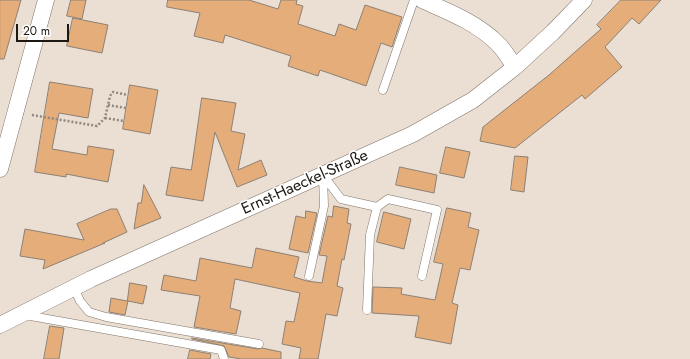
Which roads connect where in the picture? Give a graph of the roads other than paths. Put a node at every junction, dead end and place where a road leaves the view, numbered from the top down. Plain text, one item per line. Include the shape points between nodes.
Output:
1 (46, 0) edge
2 (414, 0) edge
3 (422, 0) edge
4 (584, 0) edge
5 (515, 67) junction
6 (383, 90) dead end
7 (0, 169) edge
8 (323, 175) junction
9 (377, 207) junction
10 (309, 276) dead end
11 (422, 276) dead end
12 (74, 288) junction
13 (367, 310) dead end
14 (21, 314) junction
15 (0, 325) edge
16 (259, 344) dead end
17 (224, 359) edge

1 - 7 street
2 - 6 lane
3 - 5 street via 476,26 499,45
4 - 5 street, Ernst-Haeckel-Straße
5 - 8 street, Ernst-Haeckel-Straße via 473,100 413,134
8 - 9 lane via 341,199
8 - 10 lane via 324,206
8 - 12 street, Ernst-Haeckel-Straße
9 - 11 lane via 388,199 437,210
9 - 13 lane via 370,235
12 - 14 street, Ernst-Haeckel-Straße
12 - 16 lane via 89,312
14 - 15 street, Ernst-Haeckel-Straße
14 - 17 lane via 221,350

